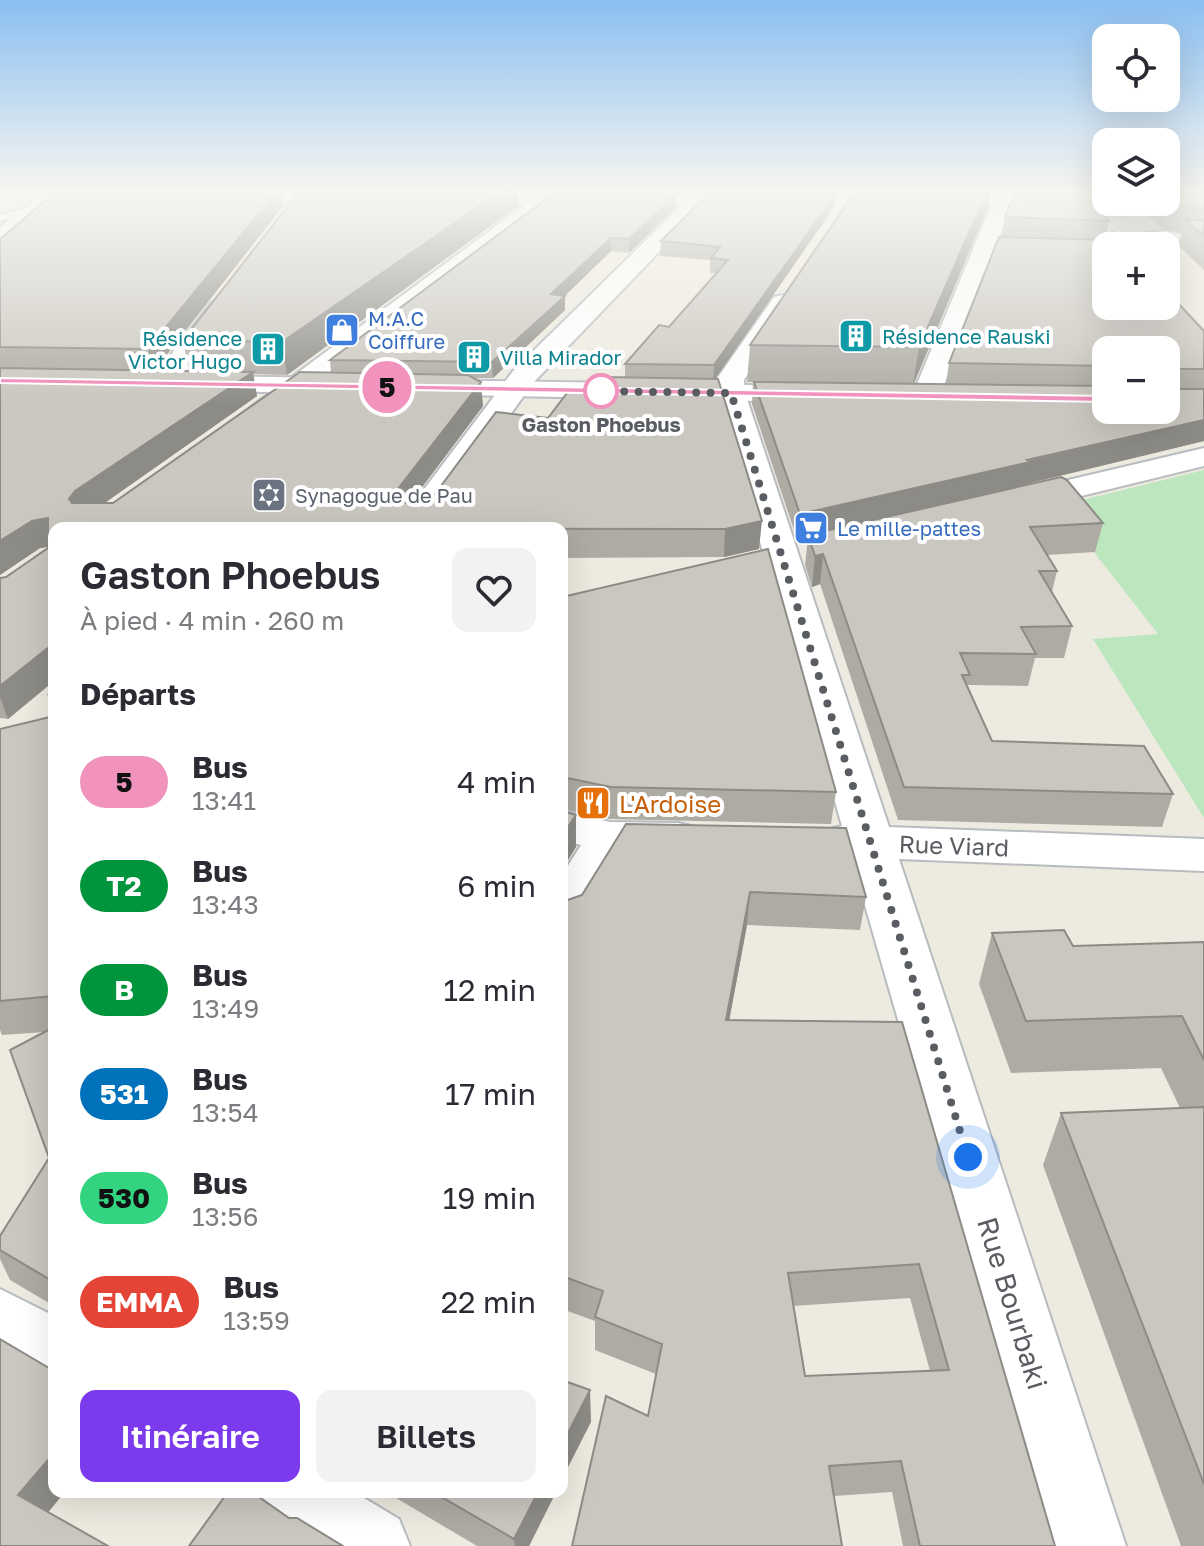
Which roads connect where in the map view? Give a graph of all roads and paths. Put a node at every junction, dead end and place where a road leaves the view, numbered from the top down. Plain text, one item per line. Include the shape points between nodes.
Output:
1 (463, 261) edge
2 (637, 261) edge
3 (984, 261) edge
4 (800, 278) edge
5 (234, 290) edge
6 (133, 383) edge
7 (163, 384) junction
8 (295, 386) junction
9 (365, 387) edge
10 (396, 387) edge
11 (514, 389) junction
12 (731, 393) junction
13 (837, 395) edge
14 (896, 396) edge
15 (926, 396) junction
16 (956, 397) edge
17 (240, 425) edge
18 (1204, 457) edge
19 (989, 508) edge
20 (416, 522) edge
21 (568, 827) edge
22 (610, 837) junction
23 (713, 839) edge
24 (802, 841) edge
25 (872, 842) junction
26 (1204, 855) edge
27 (568, 905) edge
28 (0, 1321) edge
29 (48, 1350) edge
30 (293, 1498) edge
31 (372, 1546) edge
32 (1088, 1546) edge

1 - 8 street
2 - 11 street
3 - 15 street
4 - 12 street via 730,380
5 - 7 street
6 - 7 street
7 - 8 street
8 - 9 street
8 - 17 street
10 - 11 street
11 - 12 street
11 - 20 street
12 - 13 street
12 - 25 street, Rue Bourbaki
14 - 15 street
15 - 16 street
18 - 19 street
21 - 22 street
22 - 23 street
22 - 27 street
24 - 25 street, Rue Viard
25 - 26 street, Rue Viard
25 - 32 street, Rue Bourbaki
28 - 29 street
30 - 31 street

